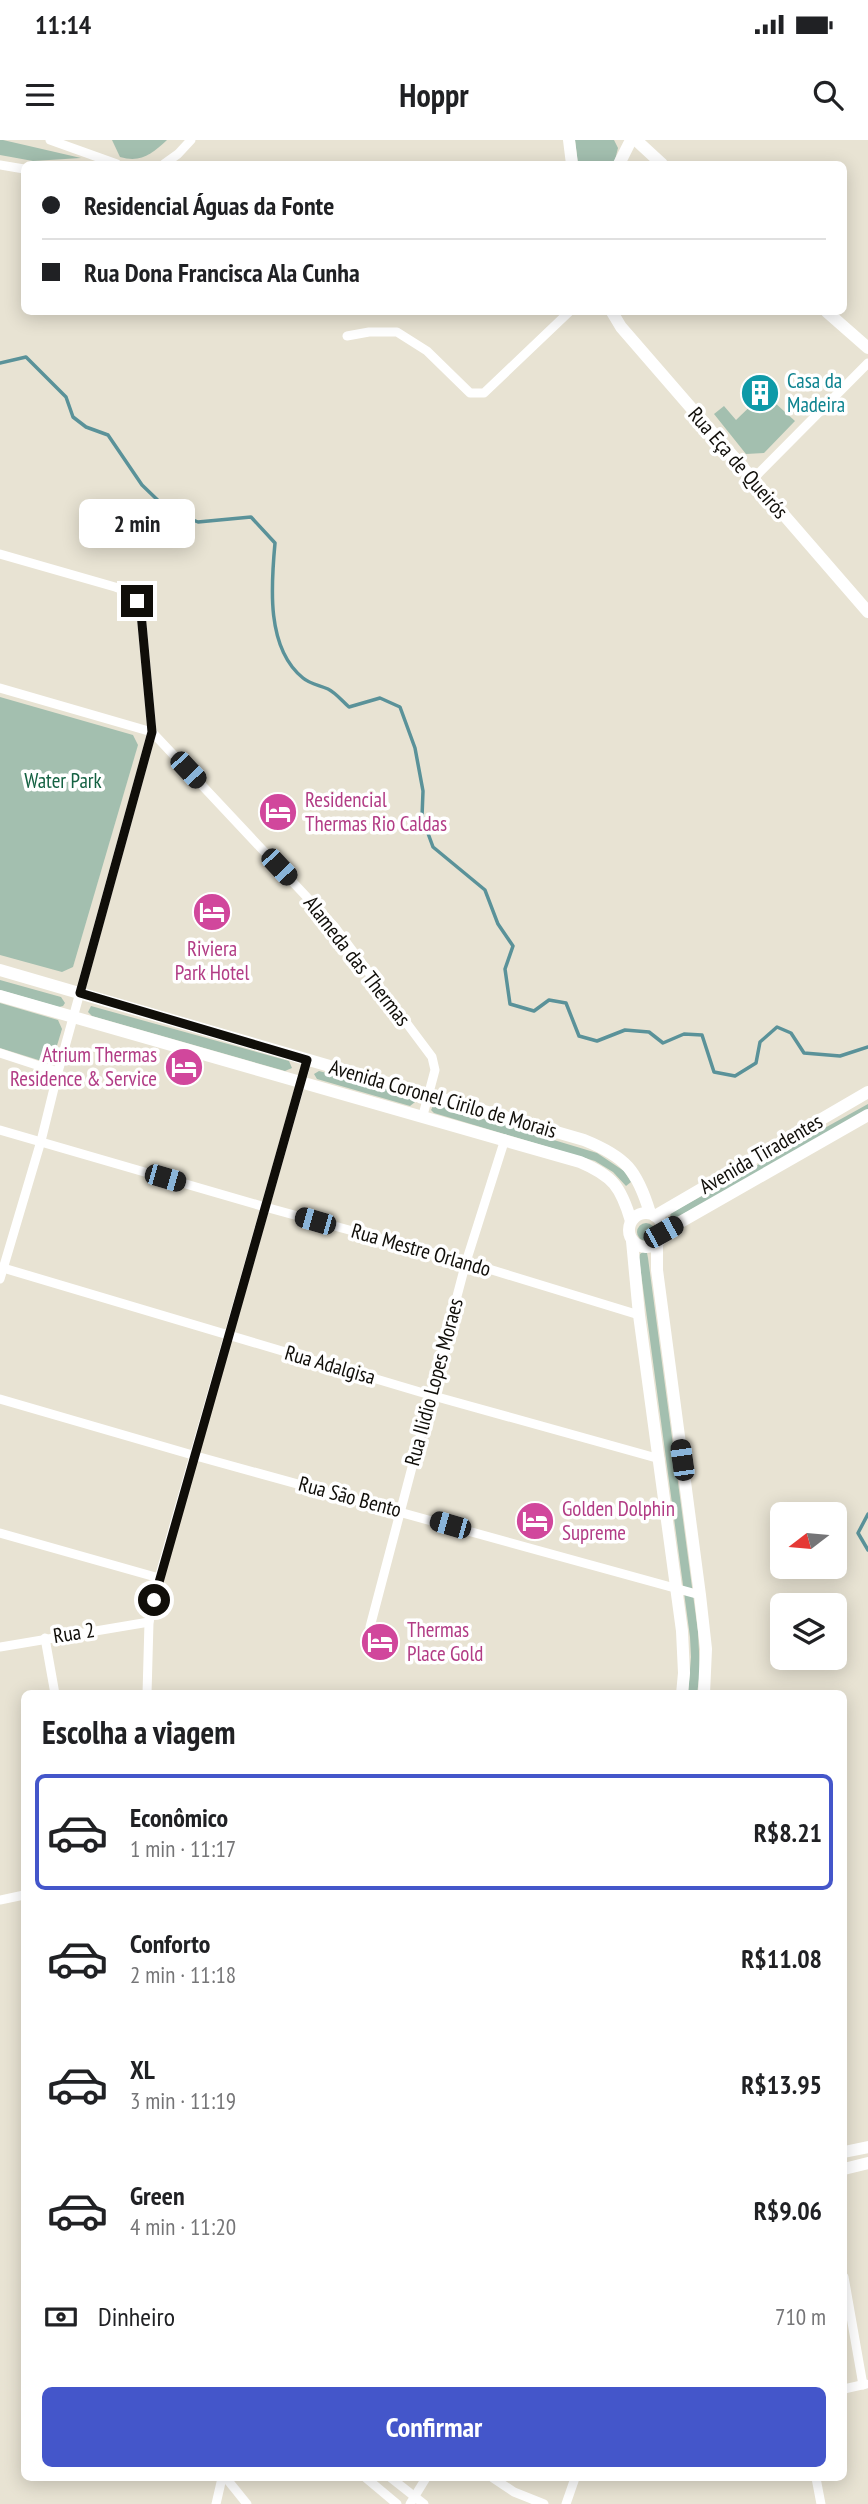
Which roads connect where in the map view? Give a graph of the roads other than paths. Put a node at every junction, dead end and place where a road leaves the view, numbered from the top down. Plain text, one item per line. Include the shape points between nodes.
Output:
1 (50, 140) edge
2 (191, 140) edge
3 (569, 140) edge
4 (633, 140) edge
5 (109, 161) edge
6 (168, 161) edge
7 (572, 161) edge
8 (621, 161) edge
9 (658, 161) edge
10 (0, 165) edge
11 (21, 168) edge
12 (566, 315) edge
13 (614, 315) edge
14 (830, 315) edge
15 (346, 336) dead end
16 (868, 348) edge
17 (868, 363) edge
18 (752, 480) junction
19 (0, 554) edge
20 (868, 612) edge
21 (0, 688) edge
22 (152, 732) junction
23 (0, 970) edge
24 (80, 993) junction
25 (0, 996) edge
26 (74, 1017) junction
27 (0, 1053) edge
28 (307, 1060) junction
29 (58, 1072) junction
30 (301, 1081) junction
31 (868, 1092) edge
32 (429, 1094) junction
33 (423, 1115) junction
34 (868, 1115) edge
35 (0, 1130) edge
36 (505, 1139) junction
37 (41, 1141) junction
38 (641, 1184) junction
39 (623, 1195) junction
40 (265, 1207) junction
41 (652, 1214) junction
42 (631, 1221) junction
43 (660, 1238) junction
44 (632, 1241) junction
45 (466, 1262) junction
46 (2, 1268) edge
47 (0, 1279) edge
48 (639, 1315) junction
49 (229, 1336) junction
50 (430, 1395) junction
51 (0, 1399) edge
52 (196, 1456) junction
53 (660, 1459) junction
54 (400, 1511) junction
55 (0, 1533) edge
56 (159, 1578) junction
57 (676, 1590) junction
58 (700, 1595) junction
59 (149, 1622) junction
60 (370, 1627) dead end
61 (45, 1638) junction
62 (0, 1647) edge
63 (54, 1690) edge
64 (147, 1690) edge
65 (682, 1690) edge
66 (704, 1690) edge
67 (21, 1896) edge
68 (0, 1900) edge
69 (868, 2147) edge
70 (847, 2151) edge
71 (868, 2163) edge
72 (847, 2168) edge
73 (847, 2292) edge
74 (865, 2384) edge
75 (847, 2388) edge
76 (223, 2481) edge
77 (227, 2481) edge
78 (370, 2481) edge
79 (394, 2481) edge
80 (424, 2481) edge
81 (498, 2481) edge
82 (574, 2481) edge
83 (817, 2481) edge
84 (412, 2500) edge
85 (215, 2504) edge
86 (247, 2504) edge
87 (397, 2504) edge
88 (424, 2504) edge
89 (544, 2504) edge
90 (566, 2504) edge
91 (821, 2504) edge

1 - 5 street
2 - 6 street
3 - 7 main road
4 - 8 main road
4 - 9 main road
10 - 11 street
12 - 15 street via 484,393 470,393 427,351 397,332
13 - 18 main road, Rua Eça de Queirós
14 - 16 main road
17 - 18 street
18 - 20 main road, Rua Eça de Queirós
19 - 22 street via 121,589 137,601
21 - 22 street
22 - 24 street
22 - 32 street, Alameda das Thermas via 334,926 432,1057 435,1070
23 - 24 main road, Avenida Coronel Cirilo de Morais
24 - 26 street
24 - 28 main road, Avenida Coronel Cirilo de Morais
25 - 26 main road, Avenida Coronel Cirilo de Morais
26 - 29 street
26 - 30 main road, Avenida Coronel Cirilo de Morais
27 - 29 street
28 - 30 street
28 - 32 main road, Avenida Coronel Cirilo de Morais
29 - 37 street
30 - 33 main road, Avenida Coronel Cirilo de Morais
30 - 40 street
31 - 41 main road, Avenida Tiradentes
32 - 33 street, Alameda das Thermas
32 - 38 main road, Avenida Coronel Cirilo de Morais via 594,1143 615,1155
33 - 36 main road, Avenida Coronel Cirilo de Morais
34 - 43 main road, Avenida Tiradentes
35 - 37 street, Rua Mestre Orlando
36 - 39 main road, Avenida Coronel Cirilo de Morais via 600,1170
36 - 45 street, Rua Ilidio Lopes Moraes
37 - 40 street, Rua Mestre Orlando
37 - 46 street
38 - 39 main road
38 - 41 main road, Avenida Coronel Cirilo de Morais
39 - 42 main road, Avenida Coronel Cirilo de Morais
40 - 45 street, Rua Mestre Orlando
40 - 49 street
41 - 42 main road via 639,1214
41 - 43 main road via 661,1223
42 - 44 main road
43 - 44 main road via 647,1248
43 - 58 main road via 657,1270
44 - 48 main road
45 - 48 street, Rua Mestre Orlando
45 - 50 street, Rua Ilidio Lopes Moraes
46 - 47 street
46 - 49 street, Rua Adalgisa
48 - 53 main road
49 - 50 street, Rua Adalgisa
49 - 52 street
50 - 53 street, Rua Adalgisa
50 - 54 street, Rua Ilidio Lopes Moraes
51 - 52 street, Rua São Bento
52 - 54 street, Rua São Bento
52 - 56 street
53 - 57 main road
54 - 57 street, Rua São Bento
54 - 60 street, Rua Ilidio Lopes Moraes
55 - 56 street
56 - 59 street
57 - 58 street, Rua São Bento
57 - 65 main road via 684,1654
58 - 66 main road via 706,1649
59 - 61 street, Rua 2
59 - 64 street
61 - 62 street, Rua 2
61 - 63 street
67 - 68 street
69 - 70 main road
71 - 72 main road
73 - 74 street
74 - 75 street
76 - 85 street
77 - 86 street
78 - 87 street
79 - 84 street
80 - 84 street
81 - 89 street
82 - 90 street
83 - 91 street
84 - 88 street

